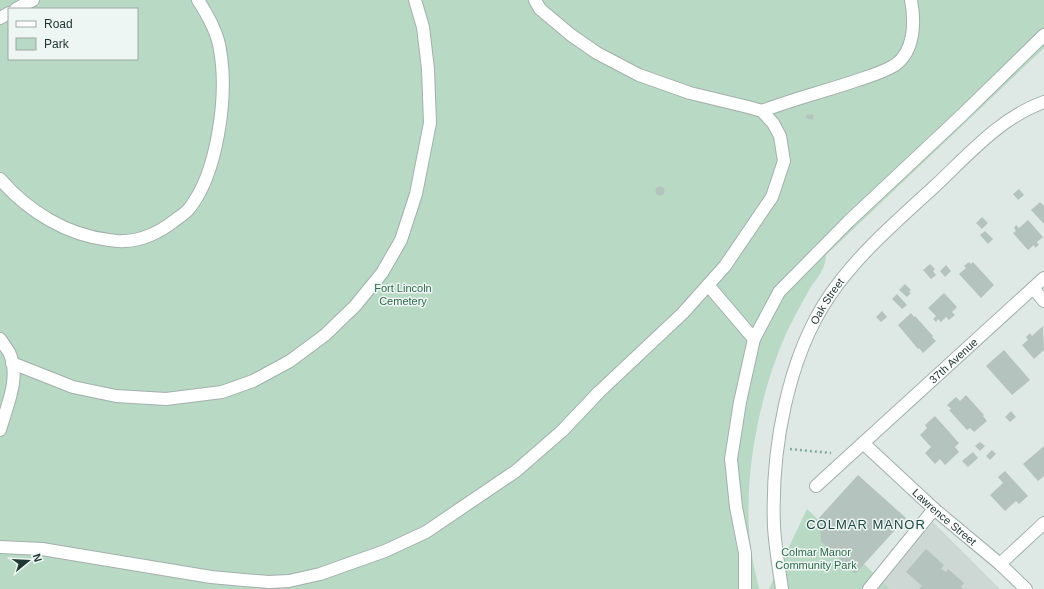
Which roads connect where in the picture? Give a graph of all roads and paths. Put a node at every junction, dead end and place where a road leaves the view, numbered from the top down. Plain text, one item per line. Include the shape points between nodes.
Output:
1 (33, 0) edge
2 (198, 0) edge
3 (415, 0) edge
4 (535, 0) edge
5 (911, 0) edge
6 (18, 8) edge
7 (1044, 35) edge
8 (1044, 102) edge
9 (762, 111) junction
10 (0, 179) edge
11 (1044, 278) edge
12 (708, 285) junction
13 (1033, 288) junction
14 (1044, 301) edge
15 (0, 339) edge
16 (754, 339) junction
17 (12, 363) junction
18 (0, 430) edge
19 (863, 443) junction
20 (779, 447) junction
21 (811, 451) dead end
22 (816, 486) dead end
23 (934, 509) junction
24 (1044, 523) edge
25 (0, 547) edge
26 (1000, 564) junction
27 (745, 589) edge
28 (782, 589) edge
29 (869, 589) edge
30 (1026, 589) edge

1 - 6 street
2 - 10 street via 209,18 220,49 223,87 214,158 201,189 188,210 165,228 147,237 124,242 94,238 66,229 41,215 13,194
3 - 17 street via 423,27 430,123 416,194 401,240 382,273 355,306 325,336 254,381 222,392 166,399 116,396 73,387
4 - 9 street via 540,9 571,35 597,53 639,75 690,93
5 - 9 street via 914,15 913,36 906,53 896,64 876,74
7 - 16 street via 849,221 779,292
8 - 20 street, Oak Street via 1013,117 977,147 880,237 830,294 801,351 790,385
9 - 12 street via 780,136 784,161 779,178 772,197 753,227
11 - 13 street, 37th Avenue
12 - 16 street
12 - 25 street via 683,313 599,392 562,431 516,471 426,532 385,551 320,574 269,582 211,577 42,549
13 - 14 street
13 - 19 street, 37th Avenue
15 - 17 street
16 - 27 street via 731,459 736,507 745,553
17 - 18 street via 14,381
19 - 22 street, 37th Avenue
19 - 23 street, Lawrence Street
20 - 21 path
20 - 28 street, Oak Street via 774,526
23 - 26 street, Lawrence Street
23 - 29 street
24 - 26 street
26 - 30 street, Lawrence Street

